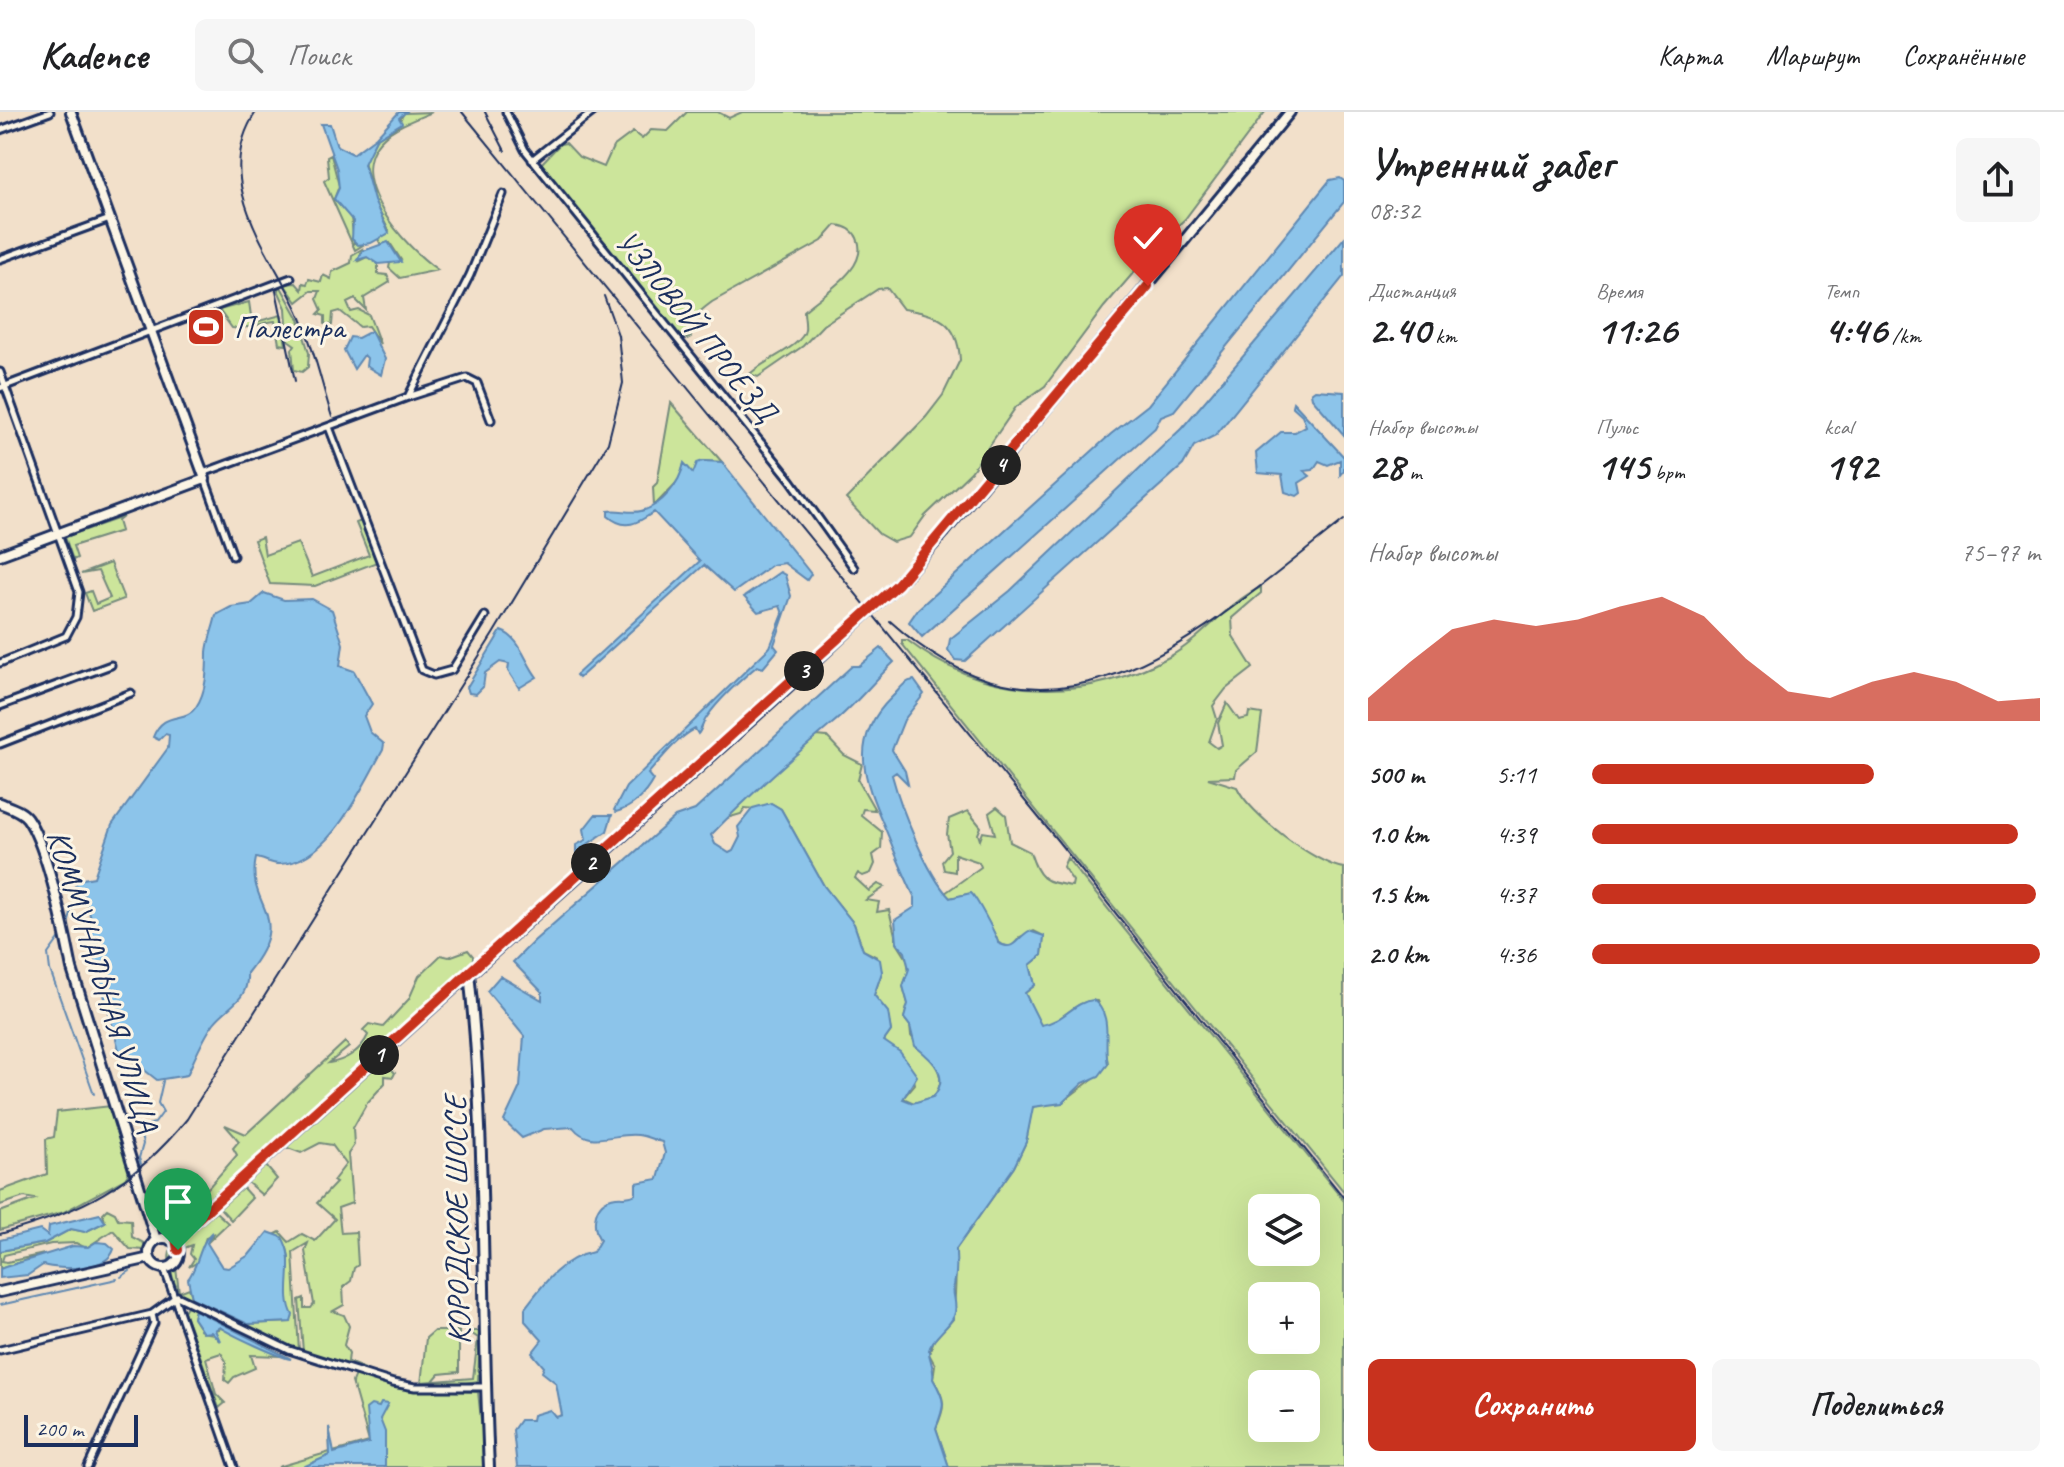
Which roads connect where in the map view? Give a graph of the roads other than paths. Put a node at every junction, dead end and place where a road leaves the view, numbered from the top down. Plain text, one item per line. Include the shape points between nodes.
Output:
1 (50, 112) edge
2 (71, 112) edge
3 (506, 112) edge
4 (593, 112) edge
5 (1290, 112) edge
6 (0, 130) edge
7 (532, 160) junction
8 (503, 194) dead end
9 (110, 219) junction
10 (0, 259) edge
11 (291, 278) dead end
12 (151, 331) junction
13 (0, 372) edge
14 (3, 387) edge
15 (408, 397) junction
16 (491, 420) dead end
17 (329, 427) junction
18 (204, 476) junction
19 (59, 533) junction
20 (0, 555) edge
21 (233, 556) dead end
22 (854, 568) dead end
23 (485, 616) dead end
24 (0, 663) edge
25 (111, 665) dead end
26 (131, 693) dead end
27 (0, 706) edge
28 (0, 744) edge
29 (0, 803) edge
30 (469, 973) junction
31 (166, 1239) junction
32 (147, 1256) junction
33 (168, 1269) junction
34 (0, 1292) edge
35 (177, 1296) junction
36 (152, 1314) junction
37 (0, 1350) edge
38 (483, 1387) junction
39 (88, 1467) edge
40 (234, 1467) edge
41 (489, 1467) edge

1 - 6 street
2 - 9 main road
3 - 7 street, УЗЛОВОЙ ПРОЕЗД
4 - 7 street
5 - 30 main road, bridge via 898,584
7 - 22 street, УЗЛОВОЙ ПРОЕЗД via 791,480
8 - 15 street via 470,275
9 - 10 street
9 - 12 main road
11 - 12 street
12 - 14 street
12 - 18 main road
13 - 14 street
14 - 19 street
15 - 16 street via 467,378 477,383
15 - 17 street
17 - 18 street
17 - 23 street via 422,670 434,675 452,670
18 - 19 main road
18 - 21 street
19 - 20 main road
19 - 24 street via 79,592 76,617 59,642
25 - 27 street
26 - 28 street
29 - 31 main road, КОММУНАЛЬНАЯ УЛИЦА via 27,818 63,923 72,969
30 - 31 main road
30 - 38 main road, КОРОДСКОЕ ШОССЕ via 479,1083
31 - 32 main road
31 - 33 main road via 179,1255
32 - 33 main road
32 - 34 main road
33 - 35 street
35 - 36 street
35 - 38 street via 289,1350 393,1383
35 - 40 street
36 - 37 street
36 - 39 street via 154,1323
38 - 41 main road, КОРОДСКОЕ ШОССЕ

